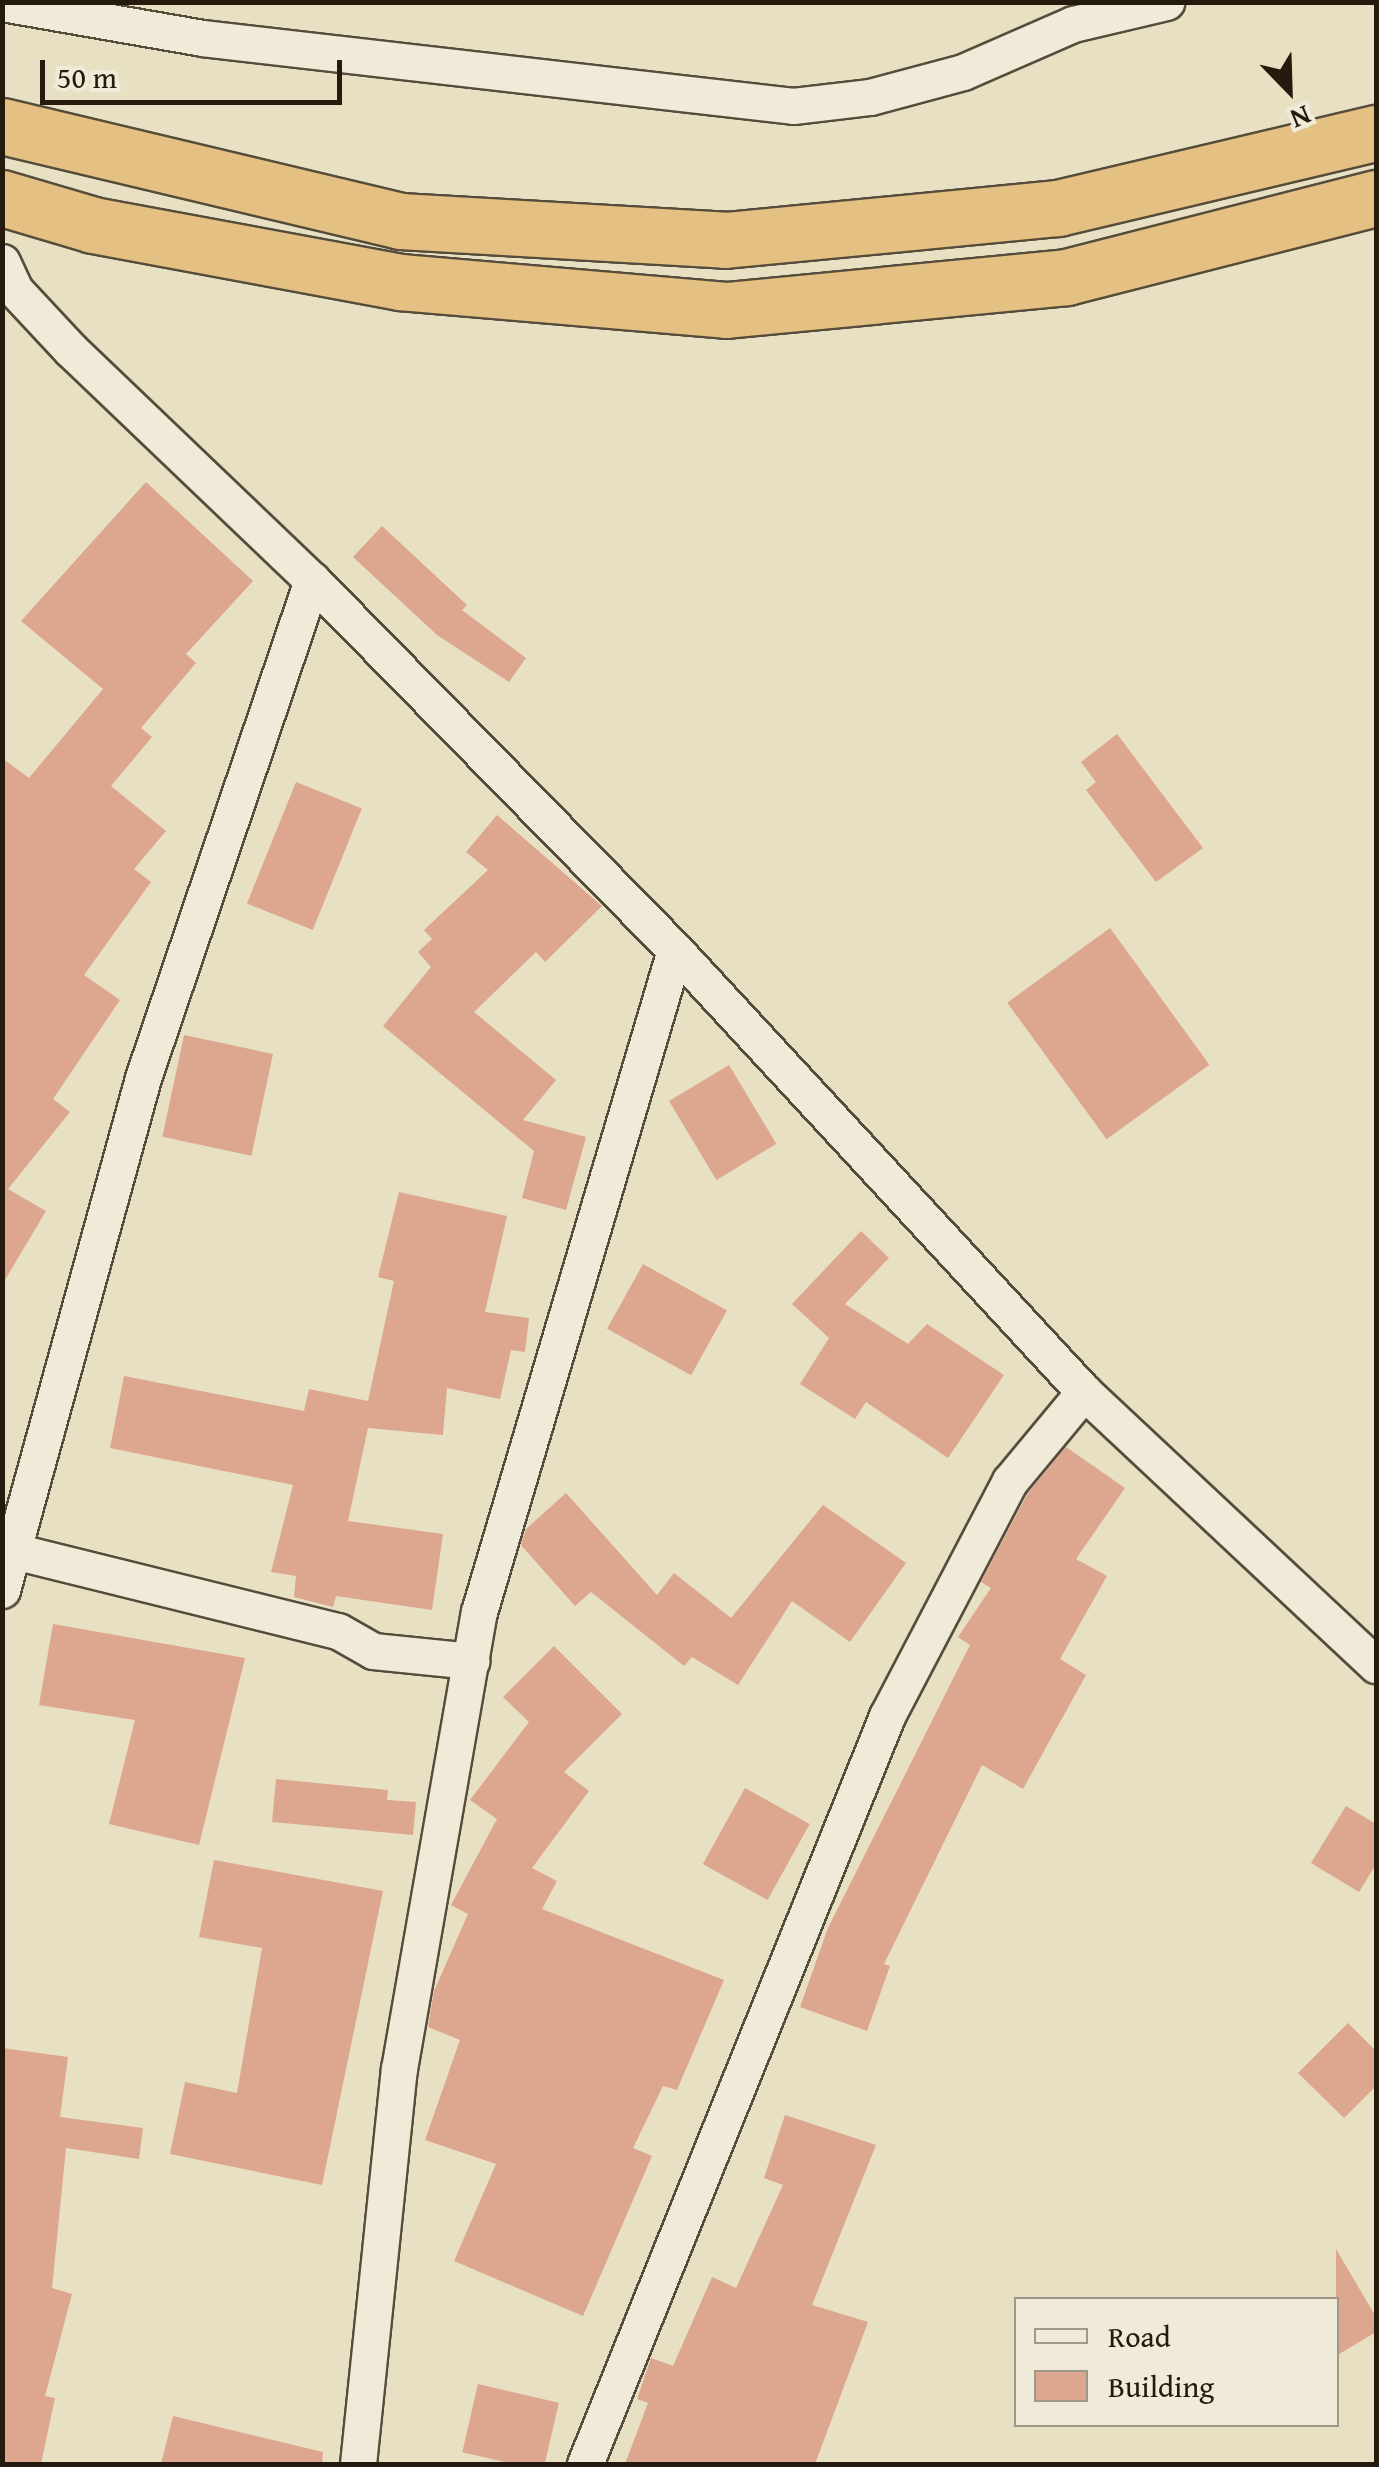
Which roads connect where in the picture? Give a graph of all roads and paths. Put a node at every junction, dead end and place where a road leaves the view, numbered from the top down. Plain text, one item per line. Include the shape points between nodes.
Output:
1 (1166, 2) edge
2 (2, 3) edge
3 (2, 126) edge
4 (1376, 133) edge
5 (2, 198) edge
6 (1376, 198) edge
7 (7, 287) edge
8 (312, 580) junction
9 (675, 950) junction
10 (1084, 1392) junction
11 (14, 1551) junction
12 (2, 1590) edge
13 (471, 1661) junction
14 (1376, 1665) edge
15 (358, 2464) edge
16 (585, 2464) edge

1 - 2 street via 1073,24 945,77 793,106 202,38
3 - 4 highway via 400,221 725,240 1058,208
5 - 6 highway via 93,225 400,282 726,310 1066,277
7 - 8 street
8 - 9 street
8 - 11 street via 143,1078
9 - 10 street
9 - 13 street
10 - 14 street
10 - 16 street via 1010,1481 887,1716
11 - 12 street
11 - 13 street via 338,1631 373,1651
13 - 15 street via 399,2070

